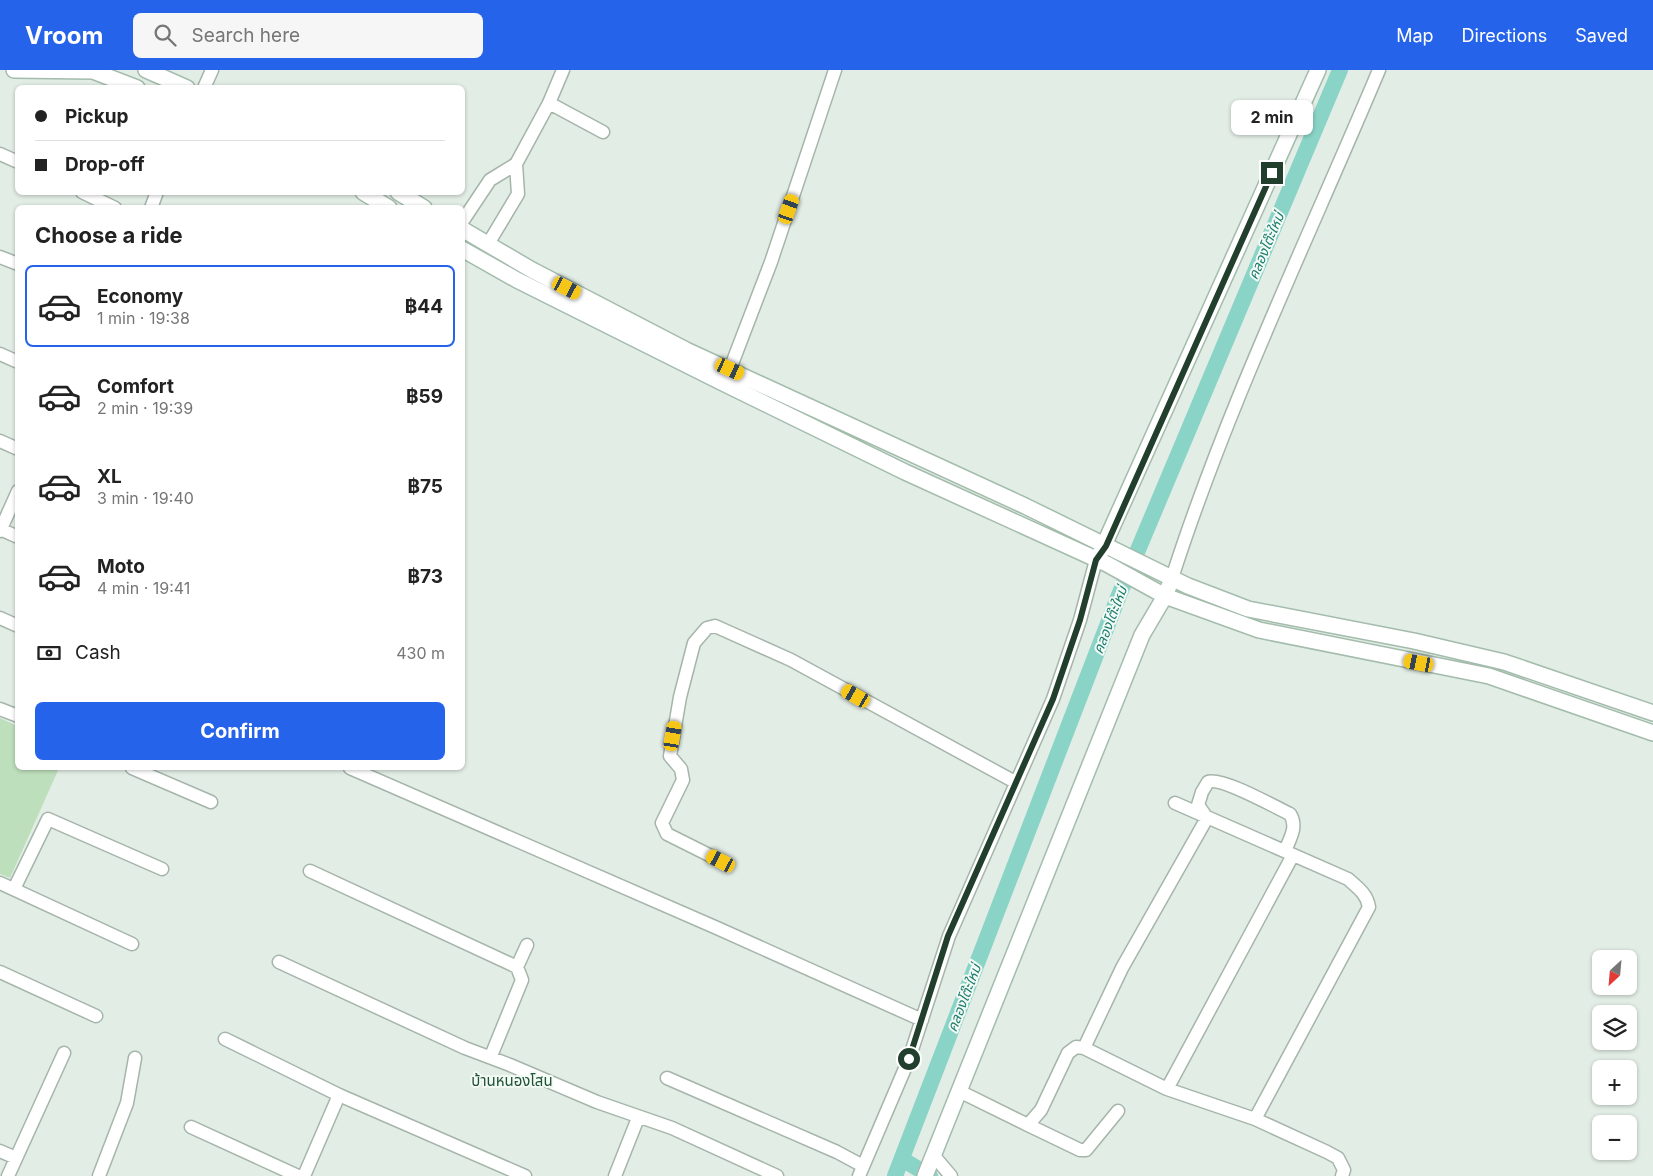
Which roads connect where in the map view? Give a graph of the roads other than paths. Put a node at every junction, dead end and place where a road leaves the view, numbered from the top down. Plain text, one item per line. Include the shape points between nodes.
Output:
1 (14, 70) edge
2 (146, 70) edge
3 (212, 70) edge
4 (563, 70) edge
5 (835, 70) edge
6 (1318, 70) edge
7 (1380, 70) edge
8 (129, 85) edge
9 (180, 85) edge
10 (205, 85) edge
11 (549, 103) junction
12 (603, 132) dead end
13 (0, 154) edge
14 (15, 161) edge
15 (516, 164) junction
16 (88, 195) edge
17 (368, 195) edge
18 (403, 195) edge
19 (109, 205) edge
20 (385, 205) edge
21 (419, 205) edge
22 (465, 218) edge
23 (465, 231) edge
24 (488, 244) junction
25 (465, 251) edge
26 (0, 257) edge
27 (15, 263) edge
28 (0, 354) edge
29 (15, 361) edge
30 (730, 369) junction
31 (0, 441) edge
32 (15, 448) edge
33 (15, 498) edge
34 (0, 530) edge
35 (15, 536) edge
36 (1106, 546) junction
37 (1102, 562) junction
38 (1167, 576) junction
39 (1160, 593) junction
40 (0, 618) edge
41 (15, 625) edge
42 (0, 709) edge
43 (1653, 713) edge
44 (15, 715) edge
45 (1653, 733) edge
46 (137, 770) edge
47 (355, 770) edge
48 (1015, 782) junction
49 (211, 802) dead end
50 (1174, 803) dead end
51 (1207, 818) junction
52 (1288, 853) junction
53 (721, 861) dead end
54 (162, 869) dead end
55 (310, 871) dead end
56 (0, 883) edge
57 (14, 889) junction
58 (132, 944) dead end
59 (527, 945) dead end
60 (279, 962) dead end
61 (517, 967) junction
62 (0, 972) edge
63 (96, 1016) dead end
64 (922, 1020) junction
65 (225, 1039) dead end
66 (1084, 1048) junction
67 (64, 1053) dead end
68 (491, 1056) junction
69 (134, 1058) dead end
70 (667, 1078) dead end
71 (1167, 1089) junction
72 (959, 1091) junction
73 (339, 1094) junction
74 (1118, 1112) dead end
75 (638, 1118) junction
76 (1255, 1119) junction
77 (1028, 1125) junction
78 (191, 1127) dead end
79 (0, 1151) edge
80 (16, 1158) junction
81 (930, 1166) edge
82 (861, 1171) edge
83 (518, 1175) edge
84 (619, 1175) edge
85 (8, 1176) edge
86 (99, 1176) edge
87 (298, 1176) edge
88 (304, 1176) edge
89 (778, 1176) edge
90 (951, 1176) edge
91 (1342, 1176) edge

1 - 8 street via 94,71
2 - 9 street
3 - 10 street
4 - 11 street
5 - 30 street via 771,262
6 - 36 street
7 - 38 street via 1264,334
11 - 12 street
11 - 15 street
13 - 14 street
15 - 22 street via 490,180
15 - 24 street via 518,194
16 - 19 street
17 - 20 street
18 - 21 street
23 - 24 street
24 - 30 street via 686,350
25 - 37 street via 517,280 905,472
26 - 27 street
28 - 29 street
30 - 36 street
31 - 32 street
33 - 34 street
34 - 35 street
36 - 37 street
36 - 38 street
37 - 39 street
37 - 48 street via 1053,699
38 - 39 street
38 - 43 street via 1248,609 1504,662
39 - 45 street via 1259,630 1489,676
39 - 72 street
40 - 41 street
42 - 44 street
46 - 49 street
47 - 64 street
48 - 53 street via 791,660 715,626 707,628 694,643 680,697 670,756 681,769 683,780 662,823 667,834
48 - 64 street via 948,936
50 - 51 street
51 - 52 street
51 - 52 street via 1198,805 1208,782 1217,781 1290,814 1294,828
51 - 66 street via 1122,968
52 - 71 street
52 - 76 street via 1348,880 1364,893 1369,907
54 - 57 street via 48,819
55 - 61 street
56 - 57 street
57 - 58 street
59 - 61 street
60 - 68 street via 456,1044
61 - 68 street via 522,980
62 - 63 street
64 - 82 street via 909,1059
65 - 73 street
66 - 71 street
66 - 77 street via 1076,1047 1068,1052 1041,1110
67 - 80 street
68 - 75 street
69 - 86 street via 127,1103
70 - 82 street via 837,1152
71 - 76 street
72 - 77 street
72 - 81 street
73 - 83 street
73 - 88 street
74 - 77 street via 1086,1150
75 - 84 street
75 - 89 street via 672,1128
76 - 91 street via 1338,1158 1344,1170
78 - 87 street
79 - 80 street
80 - 85 street
81 - 90 street

